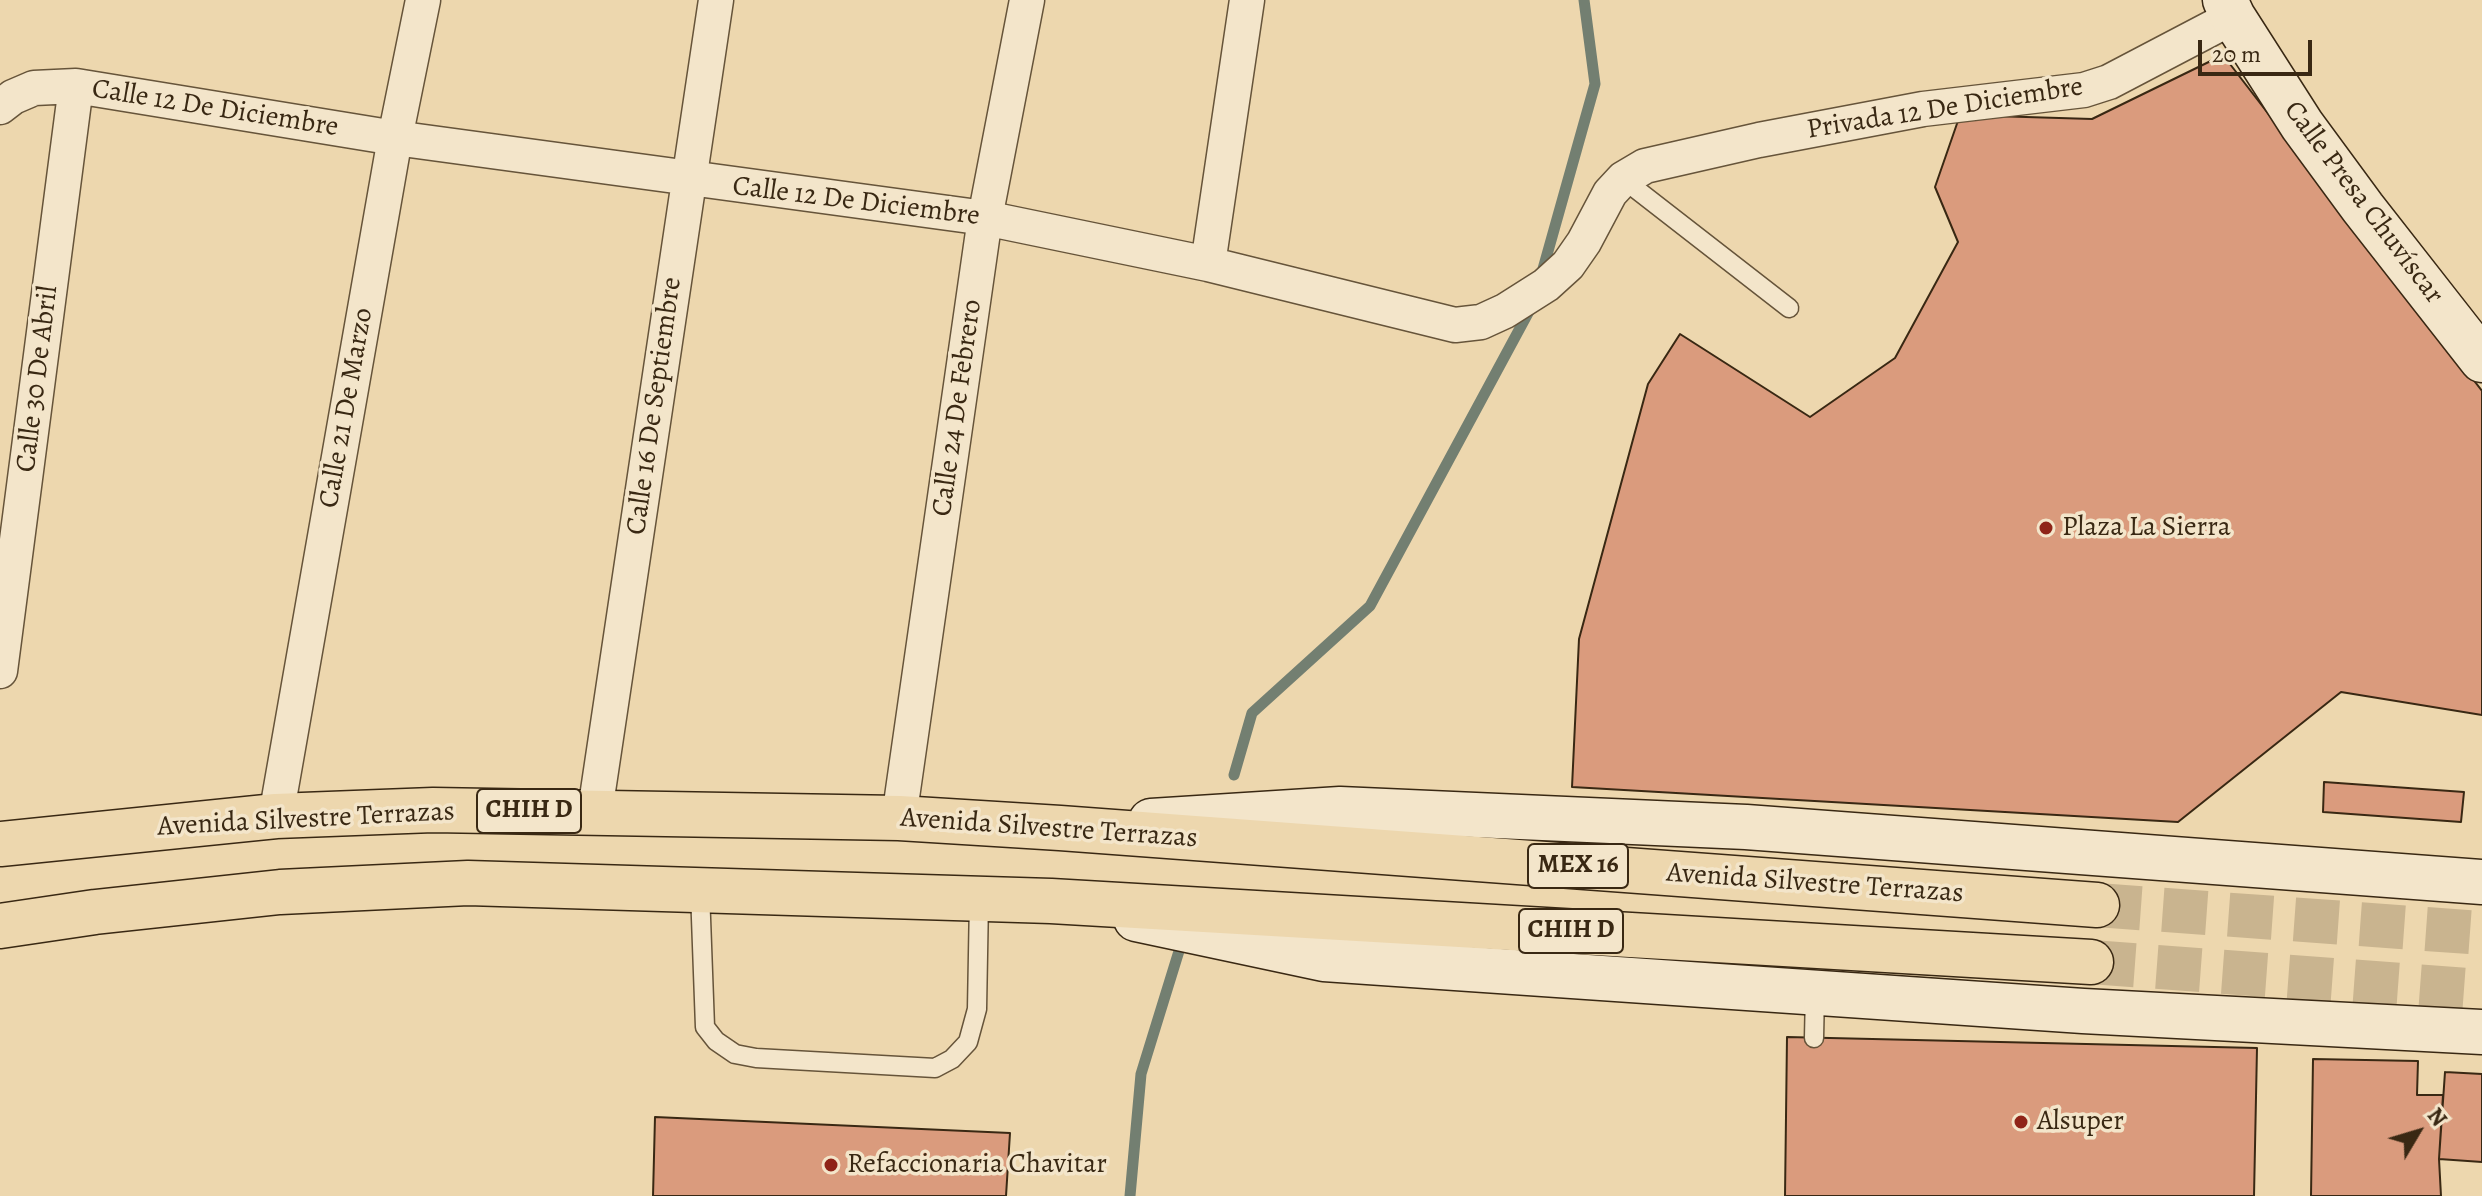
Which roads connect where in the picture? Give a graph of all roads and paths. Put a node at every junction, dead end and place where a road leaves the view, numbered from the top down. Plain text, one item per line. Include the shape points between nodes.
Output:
1 (423, 0) edge
2 (716, 0) edge
3 (1027, 0) edge
4 (1247, 0) edge
5 (2229, 9) edge
6 (76, 86) junction
7 (0, 107) edge
8 (395, 138) junction
9 (1634, 173) junction
10 (688, 180) junction
11 (985, 218) junction
12 (1208, 264) junction
13 (1789, 308) dead end
14 (2482, 360) edge
15 (0, 671) edge
16 (595, 811) junction
17 (276, 816) junction
18 (899, 818) junction
19 (1060, 828) junction
20 (0, 844) edge
21 (2482, 882) edge
22 (700, 891) junction
23 (979, 900) junction
24 (1051, 901) junction
25 (2097, 905) tunnel mouth
26 (0, 926) edge
27 (2091, 962) tunnel mouth
28 (1815, 992) junction
29 (2482, 1032) edge
30 (1814, 1038) dead end

1 - 8 street, Calle 21 De Marzo
2 - 10 street, Calle 16 De Septiembre
3 - 11 street, Calle 24 De Febrero
4 - 12 street
5 - 9 street, Privada 12 De Diciembre via 2109,82 2084,90 1923,109 1759,140
5 - 14 street, Calle Presa Chuvíscar via 2302,125
6 - 7 street, Calle 12 De Diciembre via 34,88
6 - 8 street, Calle 12 De Diciembre
6 - 15 street, Calle 30 De Abril
8 - 10 street, Calle 12 De Diciembre
8 - 17 street, Calle 21 De Marzo
9 - 12 street, Calle 12 De Diciembre via 1600,208 1568,265 1537,292 1481,322 1455,325
9 - 13 lane
10 - 11 street, Calle 12 De Diciembre
10 - 16 street, Calle 16 De Septiembre
11 - 12 street, Calle 12 De Diciembre
11 - 18 street, Calle 24 De Febrero
16 - 17 highway, Avenida Silvestre Terrazas / CHIH D
16 - 18 highway, Avenida Silvestre Terrazas / CHIH D
17 - 20 highway, Avenida Silvestre Terrazas / CHIH D
18 - 19 highway, Avenida Silvestre Terrazas / CHIH D
19 - 21 street, CHIH D via 1340,809 1746,827
19 - 25 highway, Avenida Silvestre Terrazas / MEX 16
22 - 23 highway, CHIH D
22 - 23 lane via 705,1027 716,1041 735,1054 756,1058 935,1068 968,1042 977,1009
22 - 26 highway, CHIH D via 468,883 280,892
23 - 24 highway, CHIH D
24 - 27 highway, CHIH D
24 - 28 street, CHIH D via 1324,959
28 - 29 street, CHIH D
28 - 30 lane

